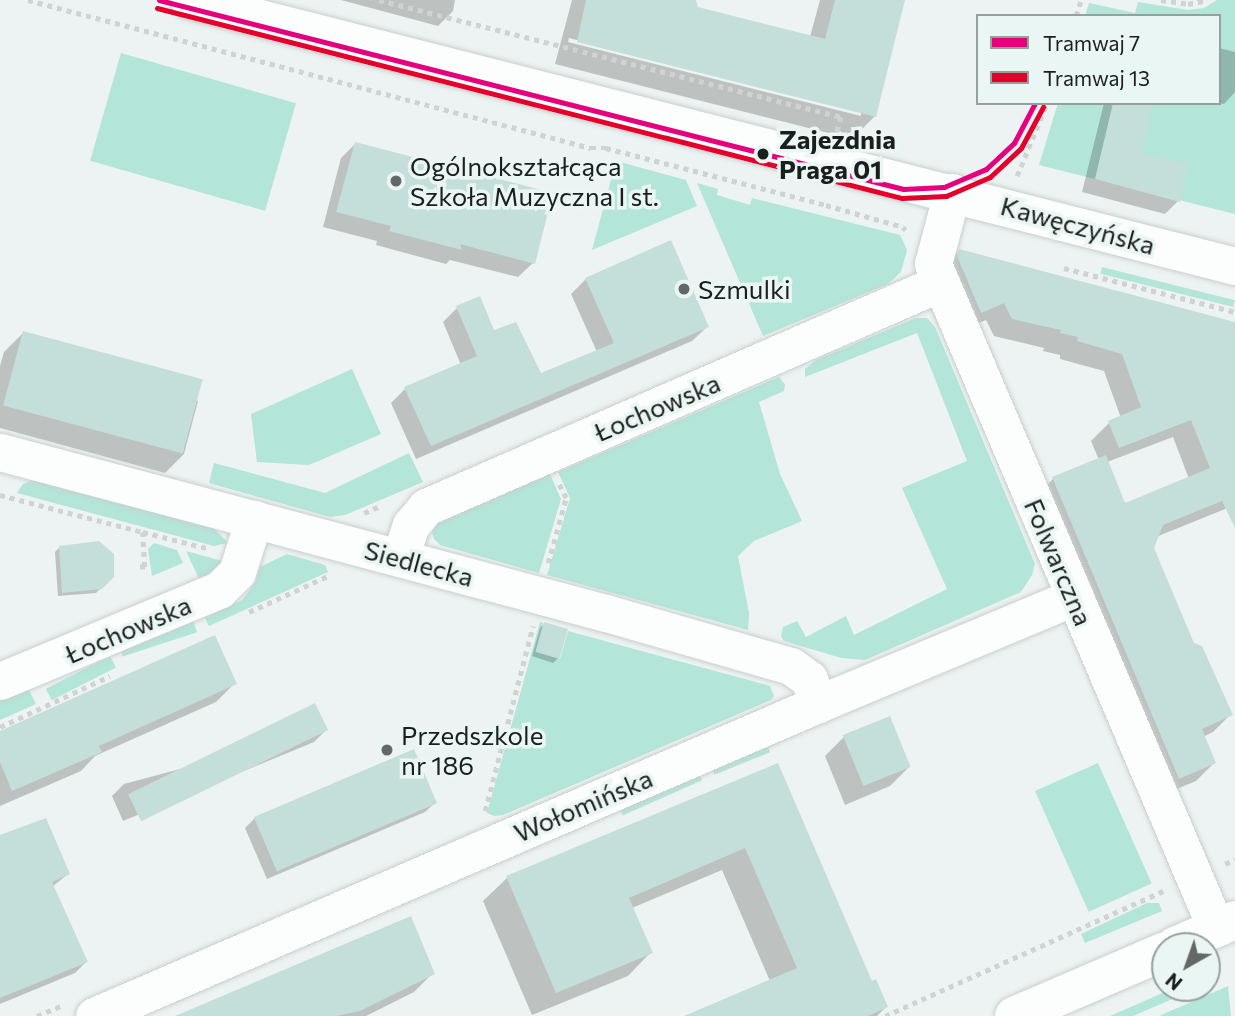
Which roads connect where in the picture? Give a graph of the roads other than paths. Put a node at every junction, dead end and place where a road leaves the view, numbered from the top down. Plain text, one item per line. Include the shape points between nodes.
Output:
1 (189, 0) edge
2 (952, 192) junction
3 (1235, 266) edge
4 (940, 283) junction
5 (0, 452) edge
6 (254, 519) junction
7 (400, 558) junction
8 (1074, 597) junction
9 (0, 681) edge
10 (818, 704) junction
11 (1225, 924) edge
12 (1207, 932) edge
13 (1151, 957) edge
14 (94, 1016) edge
15 (1014, 1016) edge

1 - 2 street, Kawęczyńska
2 - 3 street, Kawęczyńska
2 - 4 street, Folwarczna via 933,264
4 - 7 street, Łochowska via 426,507 411,524
4 - 8 street, Folwarczna
5 - 6 street, Siedlecka
6 - 7 street, Siedlecka
6 - 9 street, Łochowska via 237,572 219,590
7 - 10 street, Siedlecka via 791,666 809,679
8 - 10 street, Wołomińska
8 - 11 street, Folwarczna
10 - 14 street, Wołomińska
11 - 12 street
13 - 15 street

